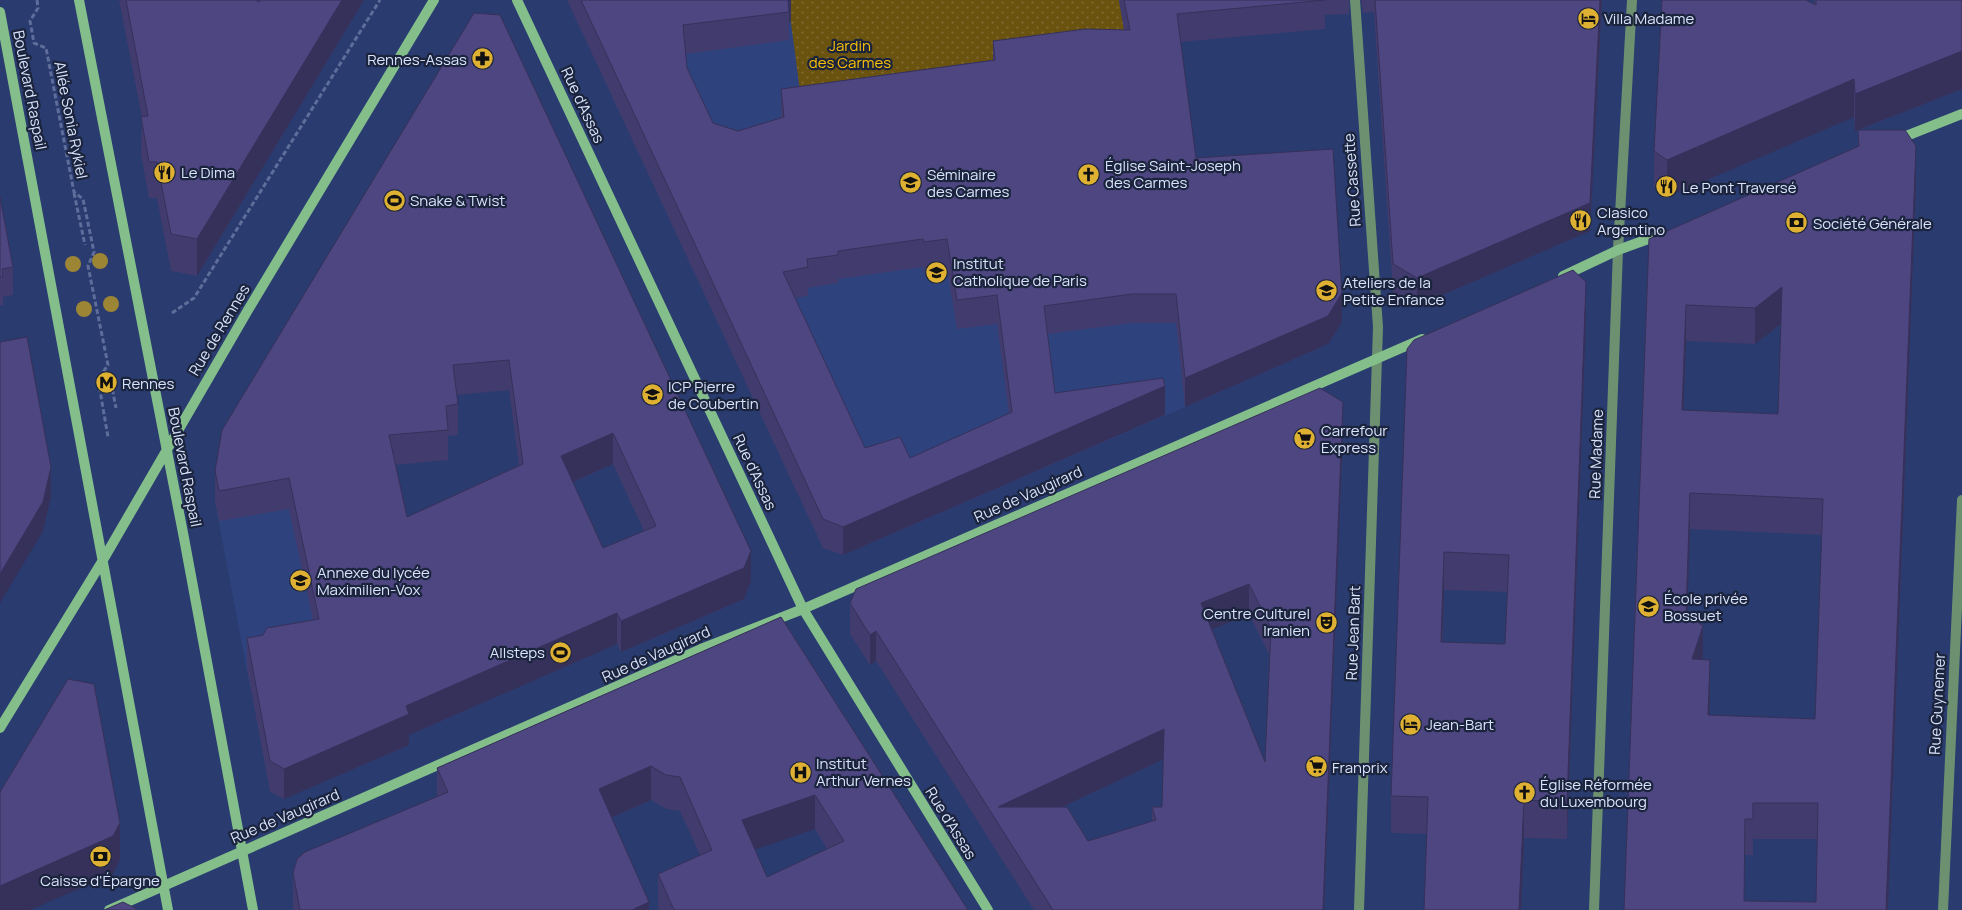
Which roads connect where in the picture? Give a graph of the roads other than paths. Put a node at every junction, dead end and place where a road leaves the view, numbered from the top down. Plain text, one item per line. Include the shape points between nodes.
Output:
1 (79, 0) edge
2 (434, 0) edge
3 (517, 0) edge
4 (1355, 0) edge
5 (1632, 0) edge
6 (0, 12) edge
7 (1962, 114) edge
8 (1889, 143) edge
9 (1674, 229) edge
10 (1618, 250) junction
11 (1556, 279) edge
12 (1430, 336) edge
13 (1377, 358) junction
14 (167, 448) junction
15 (1962, 500) edge
16 (103, 560) junction
17 (803, 609) junction
18 (0, 728) edge
19 (240, 852) junction
20 (164, 886) junction
21 (110, 910) edge
22 (168, 910) edge
23 (252, 910) edge
24 (988, 910) edge
25 (1359, 910) edge
26 (1594, 910) edge
27 (1943, 910) edge

1 - 14 main road, Boulevard Raspail
2 - 14 main road, Rue de Rennes
3 - 17 main road, Rue d'Assas
4 - 13 street, Rue Cassette via 1378,327
5 - 10 street, Rue Madame
6 - 16 main road, Boulevard Raspail
7 - 8 main road
9 - 10 main road
10 - 11 main road
10 - 26 street, Rue Madame
12 - 13 main road, Rue de Vaugirard
13 - 17 main road, Rue de Vaugirard
13 - 25 street, Rue Jean Bart
14 - 16 main road, Rue de Rennes
14 - 19 main road, Boulevard Raspail
15 - 27 street, Rue Guynemer
16 - 18 main road, Rue de Rennes
16 - 20 main road, Boulevard Raspail
17 - 19 main road, Rue de Vaugirard via 701,650
17 - 24 main road, Rue d'Assas
19 - 20 main road, Rue de Vaugirard
19 - 23 main road, Boulevard Raspail
20 - 21 main road, Rue de Vaugirard
20 - 22 main road, Boulevard Raspail

